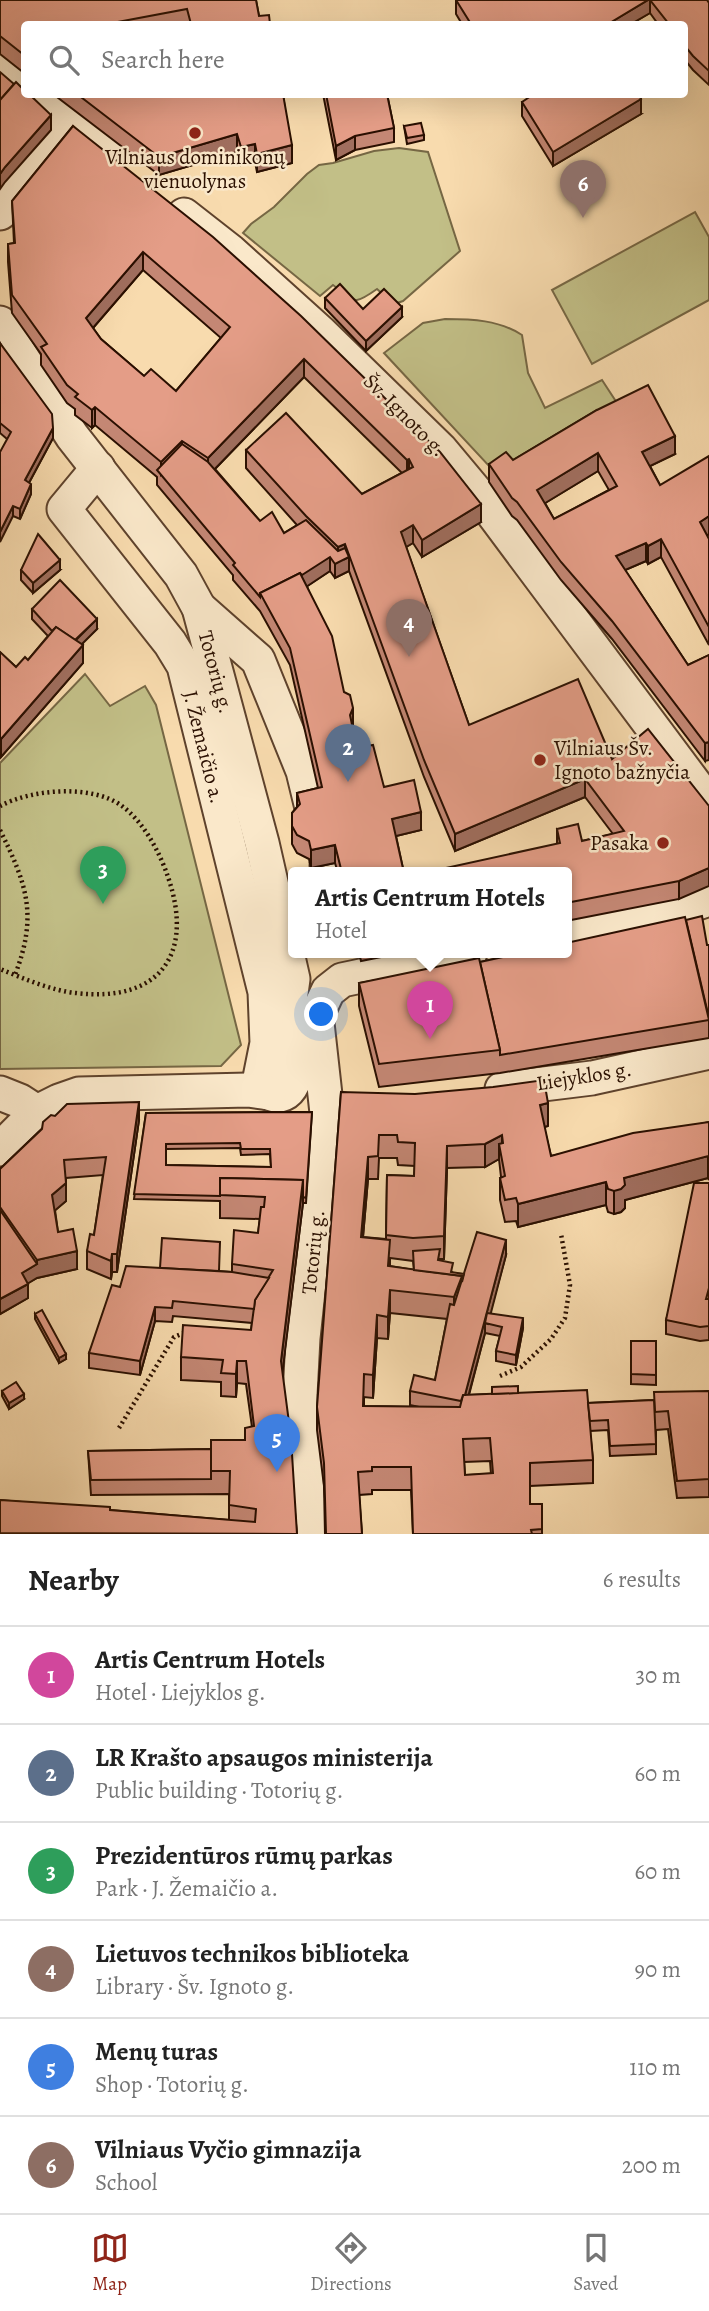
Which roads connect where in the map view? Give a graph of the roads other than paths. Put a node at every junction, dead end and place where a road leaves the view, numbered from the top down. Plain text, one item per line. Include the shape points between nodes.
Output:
1 (0, 68) edge
2 (21, 86) edge
3 (36, 98) edge
4 (67, 124) junction
5 (131, 174) edge
6 (162, 198) edge
7 (0, 213) edge
8 (0, 323) edge
9 (97, 468) junction
10 (199, 608) junction
11 (198, 660) junction
12 (292, 747) junction
13 (224, 761) junction
14 (709, 803) edge
15 (312, 808) edge
16 (709, 899) edge
17 (572, 933) edge
18 (288, 957) edge
19 (288, 958) edge
20 (421, 958) edge
21 (342, 966) edge
22 (709, 1052) edge
23 (271, 1083) junction
24 (0, 1093) edge
25 (470, 1093) edge
26 (325, 1097) junction
27 (360, 1097) edge
28 (37, 1112) junction
29 (0, 1149) edge
30 (310, 1534) edge

1 - 2 street
3 - 4 street
4 - 5 street
4 - 7 street
6 - 14 street, Šv. Ignoto g. via 230,251 321,333 441,450
8 - 9 street, Totorių g.
9 - 10 street, Totorių g. via 181,575
9 - 11 street, J. Žemaičio a. via 64,509 170,643
10 - 11 street, Totorių g.
10 - 12 street via 258,660
11 - 13 street, Totorių g.
12 - 13 street
12 - 15 street
13 - 18 street, Totorių g. via 262,843
16 - 17 street
19 - 23 street, Totorių g. via 293,979 288,1015 294,1059
20 - 21 street
21 - 26 street, Totorių g. via 318,1015
22 - 25 street, Liejyklos g. via 592,1078
23 - 26 street
23 - 28 street via 79,1094
24 - 28 street
26 - 27 street
26 - 30 street, Totorių g. via 300,1395
28 - 29 street

